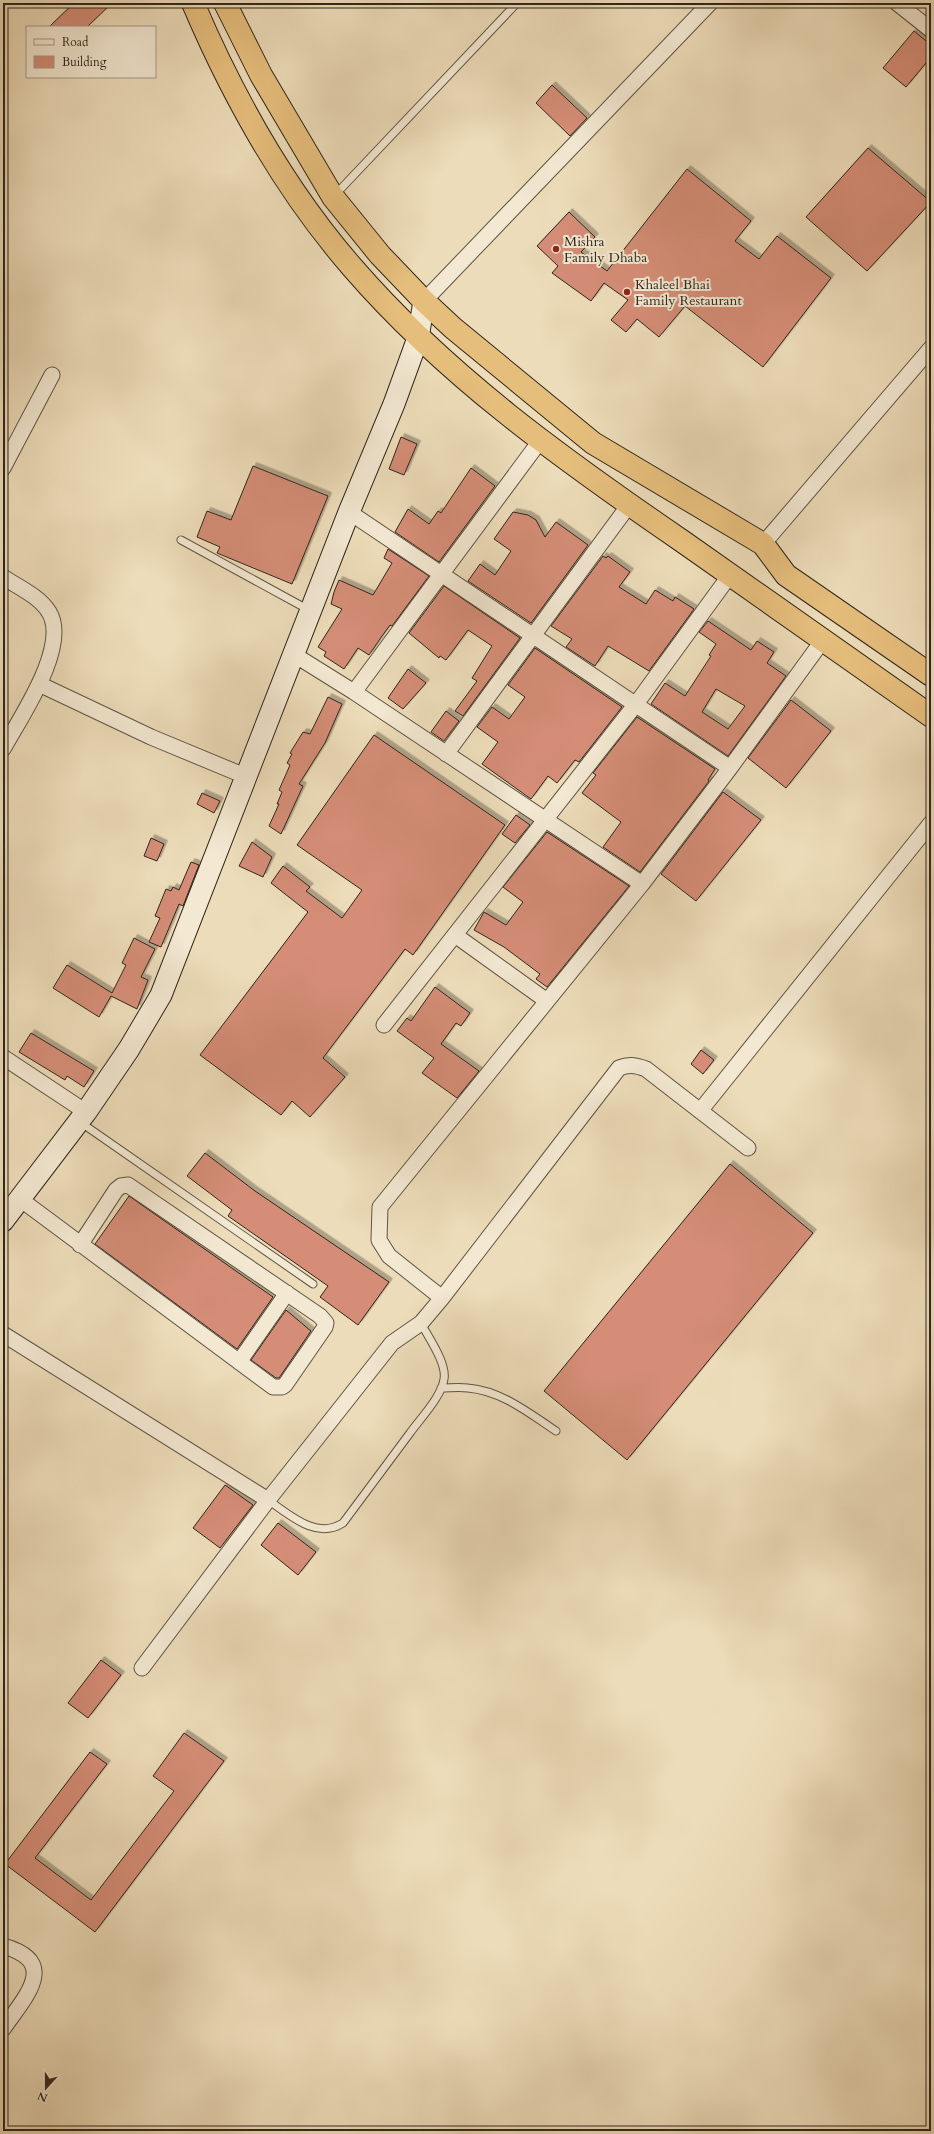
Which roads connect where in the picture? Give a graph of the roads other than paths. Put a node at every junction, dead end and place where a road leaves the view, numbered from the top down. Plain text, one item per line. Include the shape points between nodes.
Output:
1 (193, 3) edge
2 (225, 3) edge
3 (517, 3) edge
4 (710, 3) edge
5 (897, 3) edge
6 (931, 30) edge
7 (332, 197) junction
8 (424, 301) junction
9 (418, 338) junction
10 (931, 348) edge
11 (52, 375) dead end
12 (540, 441) junction
13 (3, 468) edge
14 (630, 505) junction
15 (349, 512) junction
16 (181, 540) dead end
17 (763, 544) junction
18 (440, 573) junction
19 (730, 574) junction
20 (3, 577) edge
21 (311, 612) junction
22 (534, 635) junction
23 (823, 640) junction
24 (293, 654) junction
25 (931, 675) edge
26 (39, 684) junction
27 (354, 692) junction
28 (636, 704) junction
29 (931, 716) edge
30 (3, 749) edge
31 (446, 754) junction
32 (730, 768) junction
33 (245, 776) junction
34 (545, 820) junction
35 (931, 823) edge
36 (642, 884) junction
37 (455, 935) junction
38 (546, 1001) junction
39 (384, 1024) dead end
40 (3, 1057) edge
41 (700, 1111) junction
42 (82, 1116) junction
43 (748, 1148) dead end
44 (20, 1199) junction
45 (3, 1221) edge
46 (80, 1245) junction
47 (313, 1284) dead end
48 (287, 1293) junction
49 (442, 1298) junction
50 (421, 1323) junction
51 (3, 1334) edge
52 (239, 1362) junction
53 (441, 1388) junction
54 (556, 1431) dead end
55 (268, 1500) junction
56 (142, 1668) dead end
57 (3, 1946) edge
58 (3, 2029) edge

1 - 9 highway via 231,86 293,191 351,267
2 - 7 highway via 261,75
3 - 7 lane
4 - 8 street
5 - 6 street
7 - 8 highway via 380,255
8 - 9 main road
8 - 17 highway via 593,443
9 - 12 highway
9 - 15 main road via 394,404
10 - 17 street
11 - 13 street
12 - 14 highway
12 - 18 street
14 - 19 highway
14 - 22 street
15 - 18 street
15 - 21 main road
16 - 21 lane
17 - 25 highway via 786,575
18 - 22 street
18 - 27 street
19 - 23 highway
19 - 28 street
20 - 26 street via 39,600 53,622 51,652
21 - 24 main road
22 - 28 street
22 - 31 street
23 - 29 highway
23 - 32 street
24 - 27 street
24 - 33 main road
26 - 30 street
26 - 33 street via 151,737
27 - 31 street
28 - 32 street
28 - 34 street
31 - 34 street
32 - 36 street
33 - 42 main road via 160,995 129,1049
34 - 36 street
34 - 37 street
35 - 41 street
36 - 38 street
37 - 38 street
37 - 39 street
38 - 49 street via 380,1207 379,1240 389,1256
40 - 42 street
41 - 43 street
41 - 49 street via 646,1069 628,1064 619,1068
42 - 44 main road
42 - 47 lane
44 - 45 main road
44 - 46 street
46 - 48 street via 116,1190 128,1185
46 - 52 street
48 - 52 street
48 - 52 street via 326,1323 289,1378 282,1387 274,1387
49 - 50 street
50 - 53 lane via 444,1371
50 - 55 street via 392,1343
51 - 55 street
53 - 54 lane via 468,1388 491,1393 509,1400
53 - 55 lane via 428,1410 343,1523 335,1528 314,1528
55 - 56 street
57 - 58 street via 24,1954 32,1962 34,1970 32,1986

